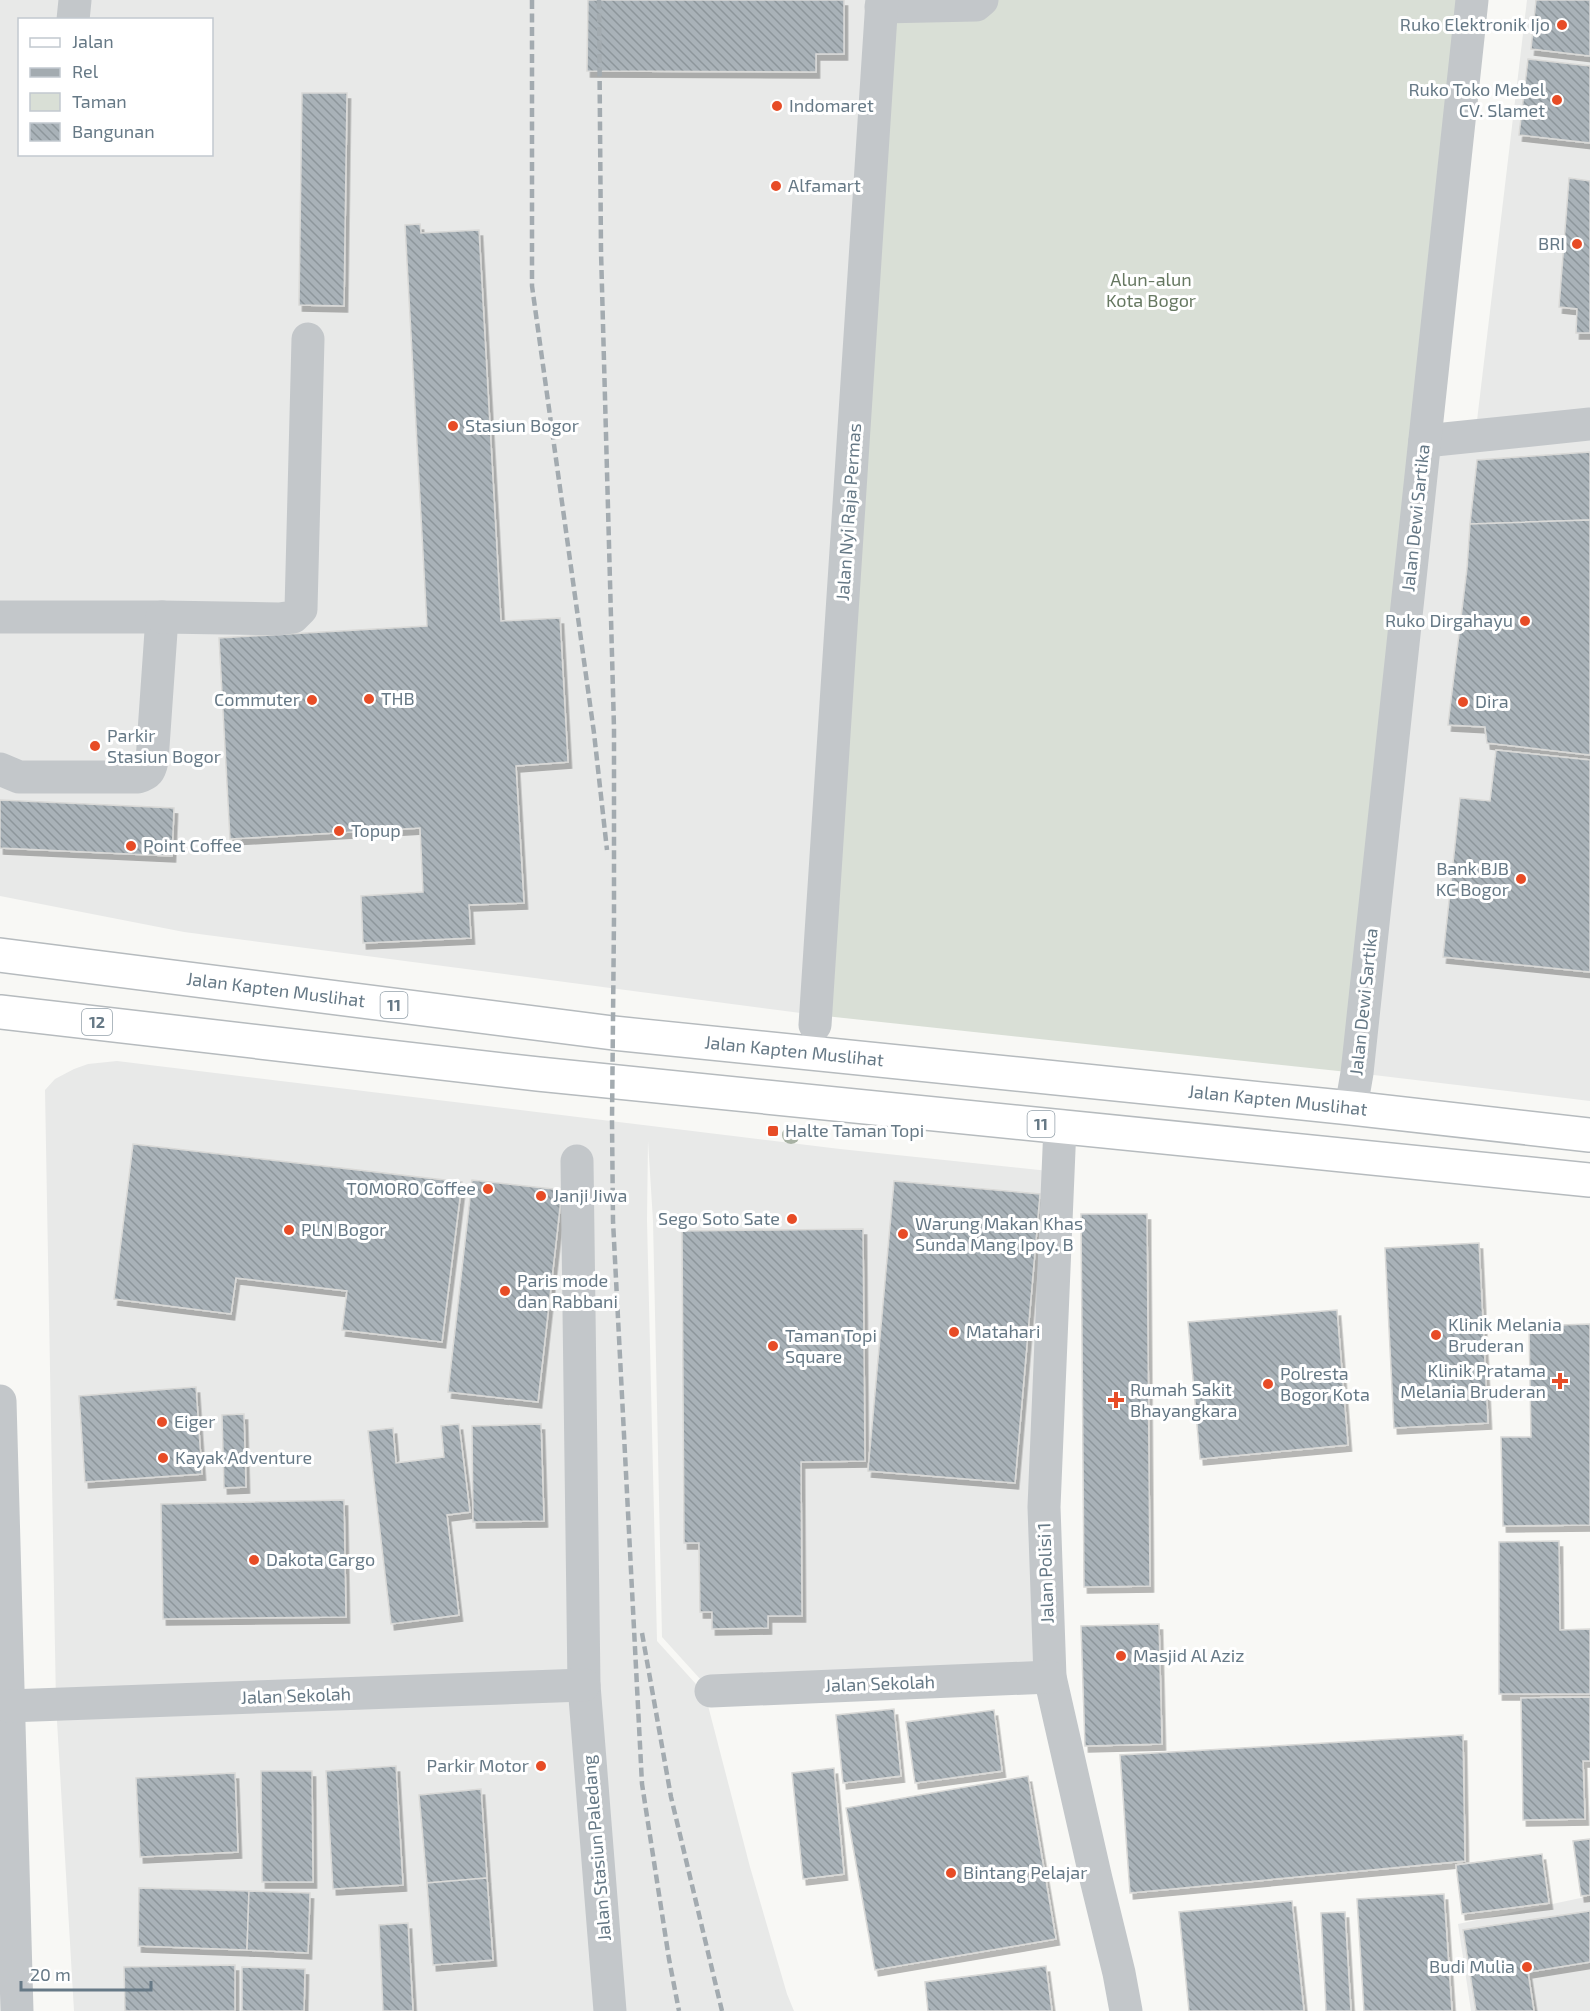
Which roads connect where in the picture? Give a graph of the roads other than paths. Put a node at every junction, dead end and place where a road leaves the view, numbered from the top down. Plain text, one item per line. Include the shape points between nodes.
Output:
1 (75, 0) edge
2 (982, 0) edge
3 (1472, 0) edge
4 (882, 3) edge
5 (73, 18) edge
6 (308, 339) dead end
7 (1590, 424) edge
8 (1425, 441) junction
9 (0, 617) edge
10 (162, 617) junction
11 (0, 769) edge
12 (0, 936) edge
13 (0, 955) edge
14 (36, 960) junction
15 (0, 1012) edge
16 (815, 1025) dead end
17 (194, 1033) joint
18 (1351, 1108) junction
19 (1060, 1126) junction
20 (1590, 1135) edge
21 (577, 1161) dead end
22 (1590, 1180) edge
23 (0, 1401) edge
24 (1050, 1677) junction
25 (584, 1685) junction
26 (711, 1691) dead end
27 (8, 1706) junction
28 (17, 2011) edge
29 (610, 2011) edge
30 (1125, 2011) edge

1 - 5 street
2 - 4 street via 976,4
3 - 8 street, Jalan Dewi Sartika
4 - 16 street, Jalan Nyi Raja Permas
6 - 10 street via 302,609 293,618 279,619
7 - 8 street
8 - 18 street, Jalan Dewi Sartika
9 - 10 street
10 - 11 street via 152,761 146,775 19,777
12 - 14 street
13 - 14 main road, Jalan Kapten Muslihat
14 - 18 main road, Jalan Kapten Muslihat / 11 via 613,1033
15 - 17 main road, 12
17 - 19 main road, 11 via 549,1075
18 - 20 main road, Jalan Kapten Muslihat / 11
19 - 22 main road, 11
19 - 24 street, Jalan Polisi 1 via 1044,1507
21 - 25 street, Jalan Stasiun Paledang
23 - 27 street
24 - 26 street, Jalan Sekolah
24 - 30 street, Jalan Polisi 1
25 - 27 street, Jalan Sekolah
25 - 29 street, Jalan Stasiun Paledang
27 - 28 street

